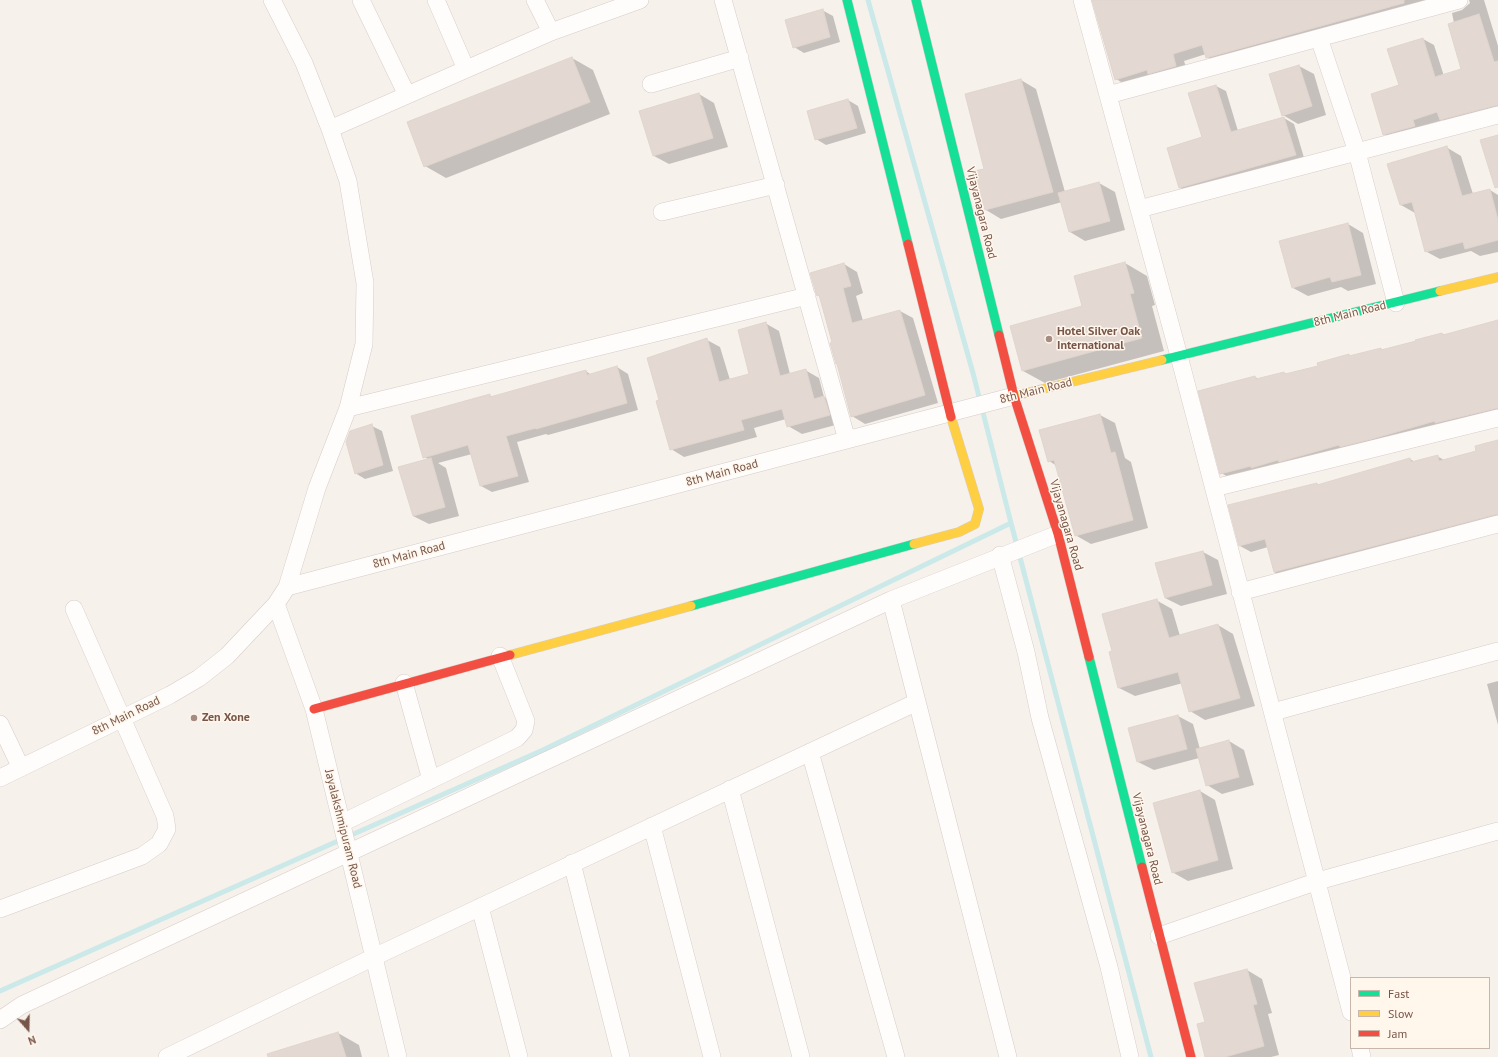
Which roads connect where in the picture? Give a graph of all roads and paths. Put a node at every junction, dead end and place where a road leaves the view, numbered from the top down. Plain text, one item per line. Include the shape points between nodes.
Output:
1 (272, 0) edge
2 (361, 0) edge
3 (436, 0) edge
4 (535, 0) edge
5 (723, 0) edge
6 (847, 0) edge
7 (916, 0) edge
8 (1082, 0) edge
9 (1459, 0) edge
10 (634, 1) edge
11 (551, 32) junction
12 (1320, 38) junction
13 (740, 58) junction
14 (466, 69) junction
15 (650, 84) dead end
16 (407, 95) junction
17 (1108, 95) junction
18 (1498, 115) edge
19 (330, 129) junction
20 (1357, 152) junction
21 (776, 185) junction
22 (1139, 209) junction
23 (662, 212) dead end
24 (1498, 277) edge
25 (807, 296) junction
26 (1396, 302) junction
27 (1179, 356) junction
28 (1014, 396) junction
29 (348, 408) junction
30 (950, 413) junction
31 (1498, 418) edge
32 (847, 440) junction
33 (1214, 488) junction
34 (1498, 524) edge
35 (1058, 534) junction
36 (1000, 555) junction
37 (287, 587) junction
38 (1240, 592) junction
39 (891, 600) junction
40 (276, 604) junction
41 (74, 608) dead end
42 (1498, 651) edge
43 (500, 656) junction
44 (404, 683) junction
45 (917, 702) junction
46 (314, 708) junction
47 (1273, 712) junction
48 (121, 719) junction
49 (0, 724) edge
50 (810, 752) junction
51 (21, 768) junction
52 (0, 778) edge
53 (431, 780) junction
54 (730, 789) junction
55 (342, 823) junction
56 (652, 826) junction
57 (1498, 831) edge
58 (349, 854) junction
59 (572, 863) junction
60 (1318, 881) junction
61 (480, 906) junction
62 (0, 908) edge
63 (1159, 936) junction
64 (374, 957) junction
65 (1350, 1008) edge
66 (0, 1020) edge
67 (167, 1057) edge
68 (398, 1057) edge
69 (519, 1057) edge
70 (621, 1057) edge
71 (712, 1057) edge
72 (801, 1057) edge
73 (896, 1057) edge
74 (1008, 1057) edge
75 (1130, 1057) edge
76 (1191, 1057) edge

1 - 19 street via 304,63
2 - 16 street
3 - 14 street
4 - 11 street
5 - 13 street
6 - 30 street
7 - 28 street, Vijayanagara Road
8 - 17 street
9 - 12 street
10 - 11 street
11 - 14 street
12 - 17 street
12 - 20 street
13 - 15 street
13 - 21 street
14 - 16 street
16 - 19 street
17 - 22 street
18 - 20 street
19 - 29 street via 348,180 365,283 364,344
20 - 22 street
20 - 26 street
21 - 23 street
21 - 25 street
22 - 27 street
24 - 26 street, 8th Main Road
25 - 29 street
25 - 32 street
26 - 27 street, 8th Main Road
27 - 28 street, 8th Main Road
27 - 33 street
28 - 30 street, 8th Main Road
28 - 35 street, Vijayanagara Road
29 - 37 street via 317,488
30 - 32 street, 8th Main Road
30 - 43 street via 979,509 975,524 959,532
31 - 33 street
32 - 37 street, 8th Main Road
33 - 38 street
34 - 38 street
35 - 36 street
35 - 63 street, Vijayanagara Road
36 - 39 street
36 - 75 street via 1026,652 1040,718 1109,966
37 - 40 street, 8th Main Road
38 - 47 street
39 - 45 street
39 - 58 street
40 - 46 street, Jayalakshmipuram Road
40 - 48 street, 8th Main Road via 228,656 199,678
41 - 48 street
42 - 47 street
43 - 44 street
43 - 53 street via 526,721 524,730 517,738
44 - 46 street
44 - 53 street
45 - 50 street
45 - 74 street
46 - 55 street, Jayalakshmipuram Road
47 - 60 street
48 - 51 street, 8th Main Road
48 - 62 street via 165,816 166,829 159,844 142,856
49 - 51 street
50 - 54 street
50 - 73 street
51 - 52 street, 8th Main Road
53 - 55 street
54 - 56 street
54 - 72 street
55 - 58 street, Jayalakshmipuram Road
56 - 59 street
56 - 71 street
57 - 60 street
58 - 64 street, Jayalakshmipuram Road
58 - 66 street via 22,1006
59 - 61 street
59 - 70 street
60 - 63 street
60 - 65 street
61 - 64 street
61 - 69 street
63 - 76 street, Vijayanagara Road
64 - 67 street
64 - 68 street, Jayalakshmipuram Road

